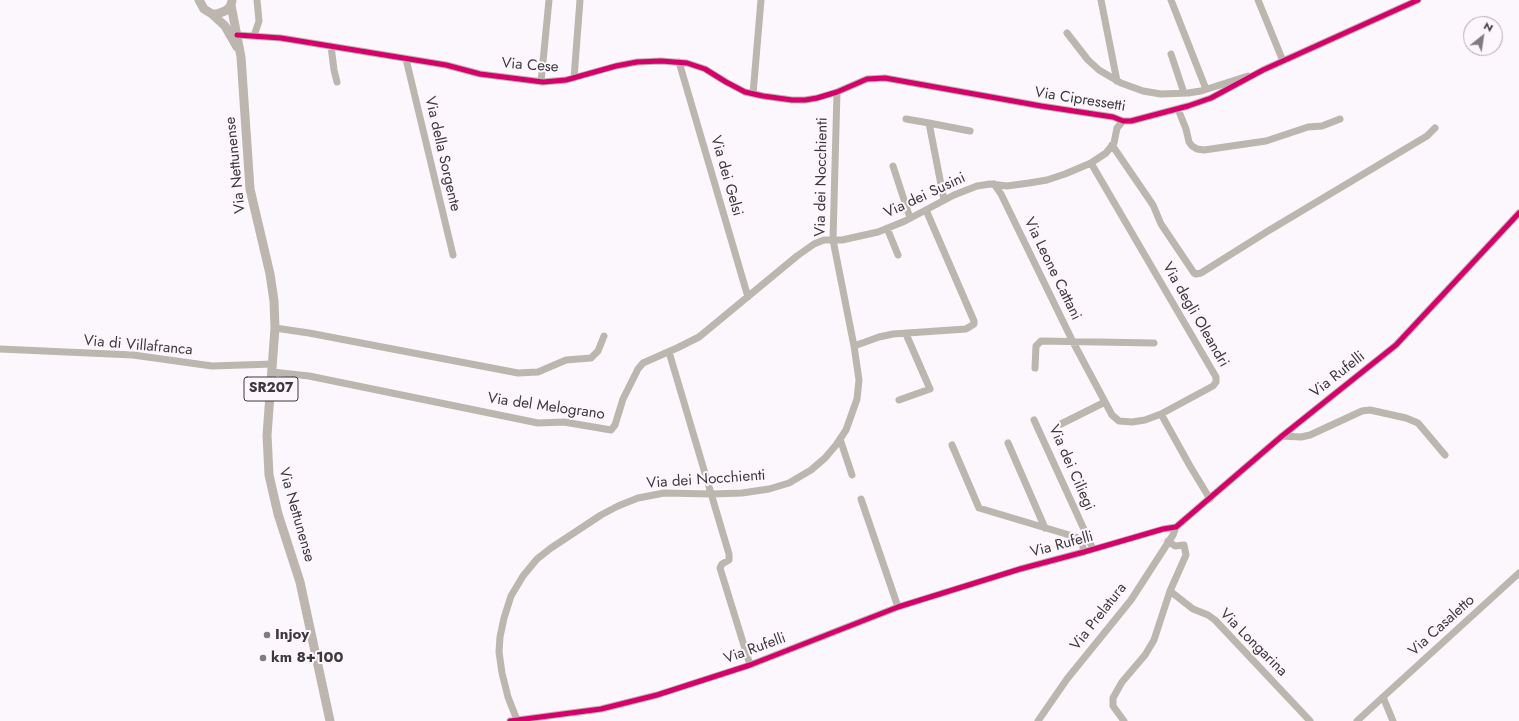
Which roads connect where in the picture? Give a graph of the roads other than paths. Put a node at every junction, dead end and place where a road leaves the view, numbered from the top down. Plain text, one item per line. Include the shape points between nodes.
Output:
1 (199, 0) edge
2 (258, 0) edge
3 (549, 0) edge
4 (580, 0) edge
5 (761, 0) edge
6 (1101, 0) edge
7 (1171, 0) edge
8 (1258, 0) edge
9 (1418, 0) edge
10 (232, 2) edge
11 (212, 14) junction
12 (1067, 33) dead end
13 (237, 35) junction
14 (254, 36) junction
15 (331, 46) junction
16 (240, 52) junction
17 (1171, 54) dead end
18 (406, 59) junction
19 (1282, 61) junction
20 (678, 62) junction
21 (1251, 77) junction
22 (574, 78) junction
23 (1117, 81) junction
24 (338, 82) dead end
25 (541, 82) junction
26 (1206, 89) junction
27 (837, 92) junction
28 (1184, 93) junction
29 (753, 94) junction
30 (1178, 109) junction
31 (906, 119) dead end
32 (1340, 119) dead end
33 (1124, 121) junction
34 (929, 123) junction
35 (1435, 128) dead end
36 (970, 131) dead end
37 (1112, 145) junction
38 (1091, 163) junction
39 (893, 166) dead end
40 (994, 184) junction
41 (1006, 186) junction
42 (944, 200) junction
43 (1007, 207) junction
44 (926, 210) junction
45 (1519, 213) edge
46 (910, 218) junction
47 (887, 228) junction
48 (833, 240) junction
49 (453, 255) dead end
50 (898, 255) dead end
51 (748, 297) junction
52 (275, 328) junction
53 (906, 334) junction
54 (604, 336) dead end
55 (1073, 342) junction
56 (1154, 343) dead end
57 (854, 346) junction
58 (0, 349) edge
59 (669, 352) junction
60 (272, 368) junction
61 (1035, 368) dead end
62 (899, 400) dead end
63 (1105, 402) junction
64 (1161, 414) junction
65 (1034, 420) dead end
66 (1061, 424) dead end
67 (1282, 436) junction
68 (840, 439) junction
69 (1008, 442) dead end
70 (952, 445) dead end
71 (1445, 455) dead end
72 (852, 475) dead end
73 (712, 494) junction
74 (861, 499) dead end
75 (1210, 499) junction
76 (1176, 527) junction
77 (1045, 528) junction
78 (1168, 541) junction
79 (1093, 549) junction
80 (1084, 552) junction
81 (1519, 573) edge
82 (1170, 591) junction
83 (898, 607) junction
84 (750, 665) junction
85 (1383, 697) junction
86 (514, 720) edge
87 (526, 720) edge
88 (330, 721) edge
89 (1038, 721) edge
90 (1124, 721) edge
91 (1310, 721) edge
92 (1357, 721) edge
93 (1393, 721) edge

1 - 11 main road, Via Nettunense / SR207
2 - 14 street via 259,21
3 - 25 street
4 - 22 street
5 - 29 street
6 - 23 street
7 - 26 street
8 - 19 street
9 - 19 street, Via Cipressetti
10 - 11 main road, Via Nettunense / SR207 via 221,13
10 - 13 main road, Via Nettunense / SR207
11 - 16 main road, Via Nettunense / SR207 via 225,26
12 - 23 street via 1088,60
13 - 14 street, Via Cese
13 - 16 main road, Via Nettunense / SR207
14 - 15 street, Via Cese
15 - 18 street, Via Cese
15 - 24 street
16 - 52 main road, Via Nettunense / SR207 via 249,182 272,286
17 - 28 street
18 - 25 street, Via Cese via 446,65 480,74
18 - 49 street, Via della Sorgente
19 - 21 street, Via Cipressetti
20 - 22 street, Via Cese via 637,62
20 - 29 street, Via Cese via 701,66 733,86
20 - 51 street, Via dei Gelsi
21 - 26 street via 1244,76
21 - 30 street, Via Cipressetti via 1216,96
22 - 25 street, Via Cese
23 - 28 street via 1148,92
26 - 28 street
27 - 29 street, Via Cese via 797,100
27 - 33 street, Via Cipressetti via 867,79 885,78 1113,116
27 - 48 street, Via dei Nocchienti
30 - 32 street via 1189,142 1197,149 1204,150 1266,141
30 - 33 street, Via Cipressetti
31 - 34 street
33 - 37 street, Via dei Susini via 1117,128
34 - 36 street
34 - 42 street
35 - 37 street via 1426,136 1196,274 1161,224 1153,206
37 - 38 street, Via dei Susini via 1106,153
38 - 41 street, Via dei Susini via 1048,180
38 - 64 street, Via degli Oleandri via 1216,379 1213,386
39 - 46 street
40 - 41 street, Via dei Susini
40 - 42 street, Via dei Susini via 974,187
40 - 43 street, Via Leone Cattani
41 - 43 street, Via Leone Cattani
42 - 44 street, Via dei Susini
43 - 55 street, Via Leone Cattani
44 - 46 street, Via dei Susini
44 - 53 street via 974,323 971,328 966,329
45 - 67 street, Via Rufelli via 1396,344
46 - 47 street, Via dei Susini
47 - 48 street, Via dei Susini via 860,237
47 - 50 street
48 - 51 street, Via del Melograno via 820,241 809,247
48 - 57 street, Via dei Nocchienti
51 - 59 street, Via del Melograno via 698,337
52 - 54 street via 518,373 538,372 566,360 591,358 598,352
52 - 60 main road, Via Nettunense / SR207
53 - 57 street via 879,337
53 - 62 street via 930,389
55 - 56 street, Via Leone Cattani
55 - 61 street, Via Leone Cattani via 1039,342 1036,347
55 - 63 street, Via Leone Cattani
57 - 68 street, Via dei Nocchienti via 859,388 854,410
58 - 60 street, Via di Villafranca via 133,355 212,366
59 - 60 street, Via del Melograno via 642,364 621,401 615,425 609,430 564,422 538,422
59 - 73 street
60 - 88 main road, Via Nettunense / SR207 via 267,435 269,475 278,514 300,582
63 - 64 street, Via Leone Cattani via 1113,416 1121,421 1136,422
63 - 66 street
64 - 75 street
65 - 79 street, Via dei Ciliegi
67 - 71 street via 1310,436 1362,411 1370,410 1418,423
67 - 75 street, Via Rufelli
68 - 72 street
68 - 73 street, Via dei Nocchienti via 820,462 789,483 760,491
69 - 77 street
70 - 77 street via 979,508
73 - 84 street via 730,556 721,569
73 - 86 street, Via dei Nocchienti via 659,493 628,501 565,538 530,567 511,596 499,640 504,684
74 - 83 street
75 - 76 street, Via Rufelli
76 - 78 street, Via Prelatura
76 - 79 street, Via Rufelli
77 - 80 street via 1076,537 1082,543
78 - 82 street via 1174,546 1184,545 1186,552
78 - 89 street, Via Prelatura via 1127,606 1071,674
79 - 80 street, Via Rufelli
80 - 83 street, Via Rufelli
81 - 85 street, Via Casaletto
82 - 90 street via 1152,643 1120,686 1113,700 1113,707
82 - 91 street, Via Longarina via 1192,609 1213,619
83 - 84 street, Via Rufelli
84 - 87 street, Via Rufelli via 622,704
85 - 92 street
85 - 93 street
86 - 87 street, Via Rufelli

